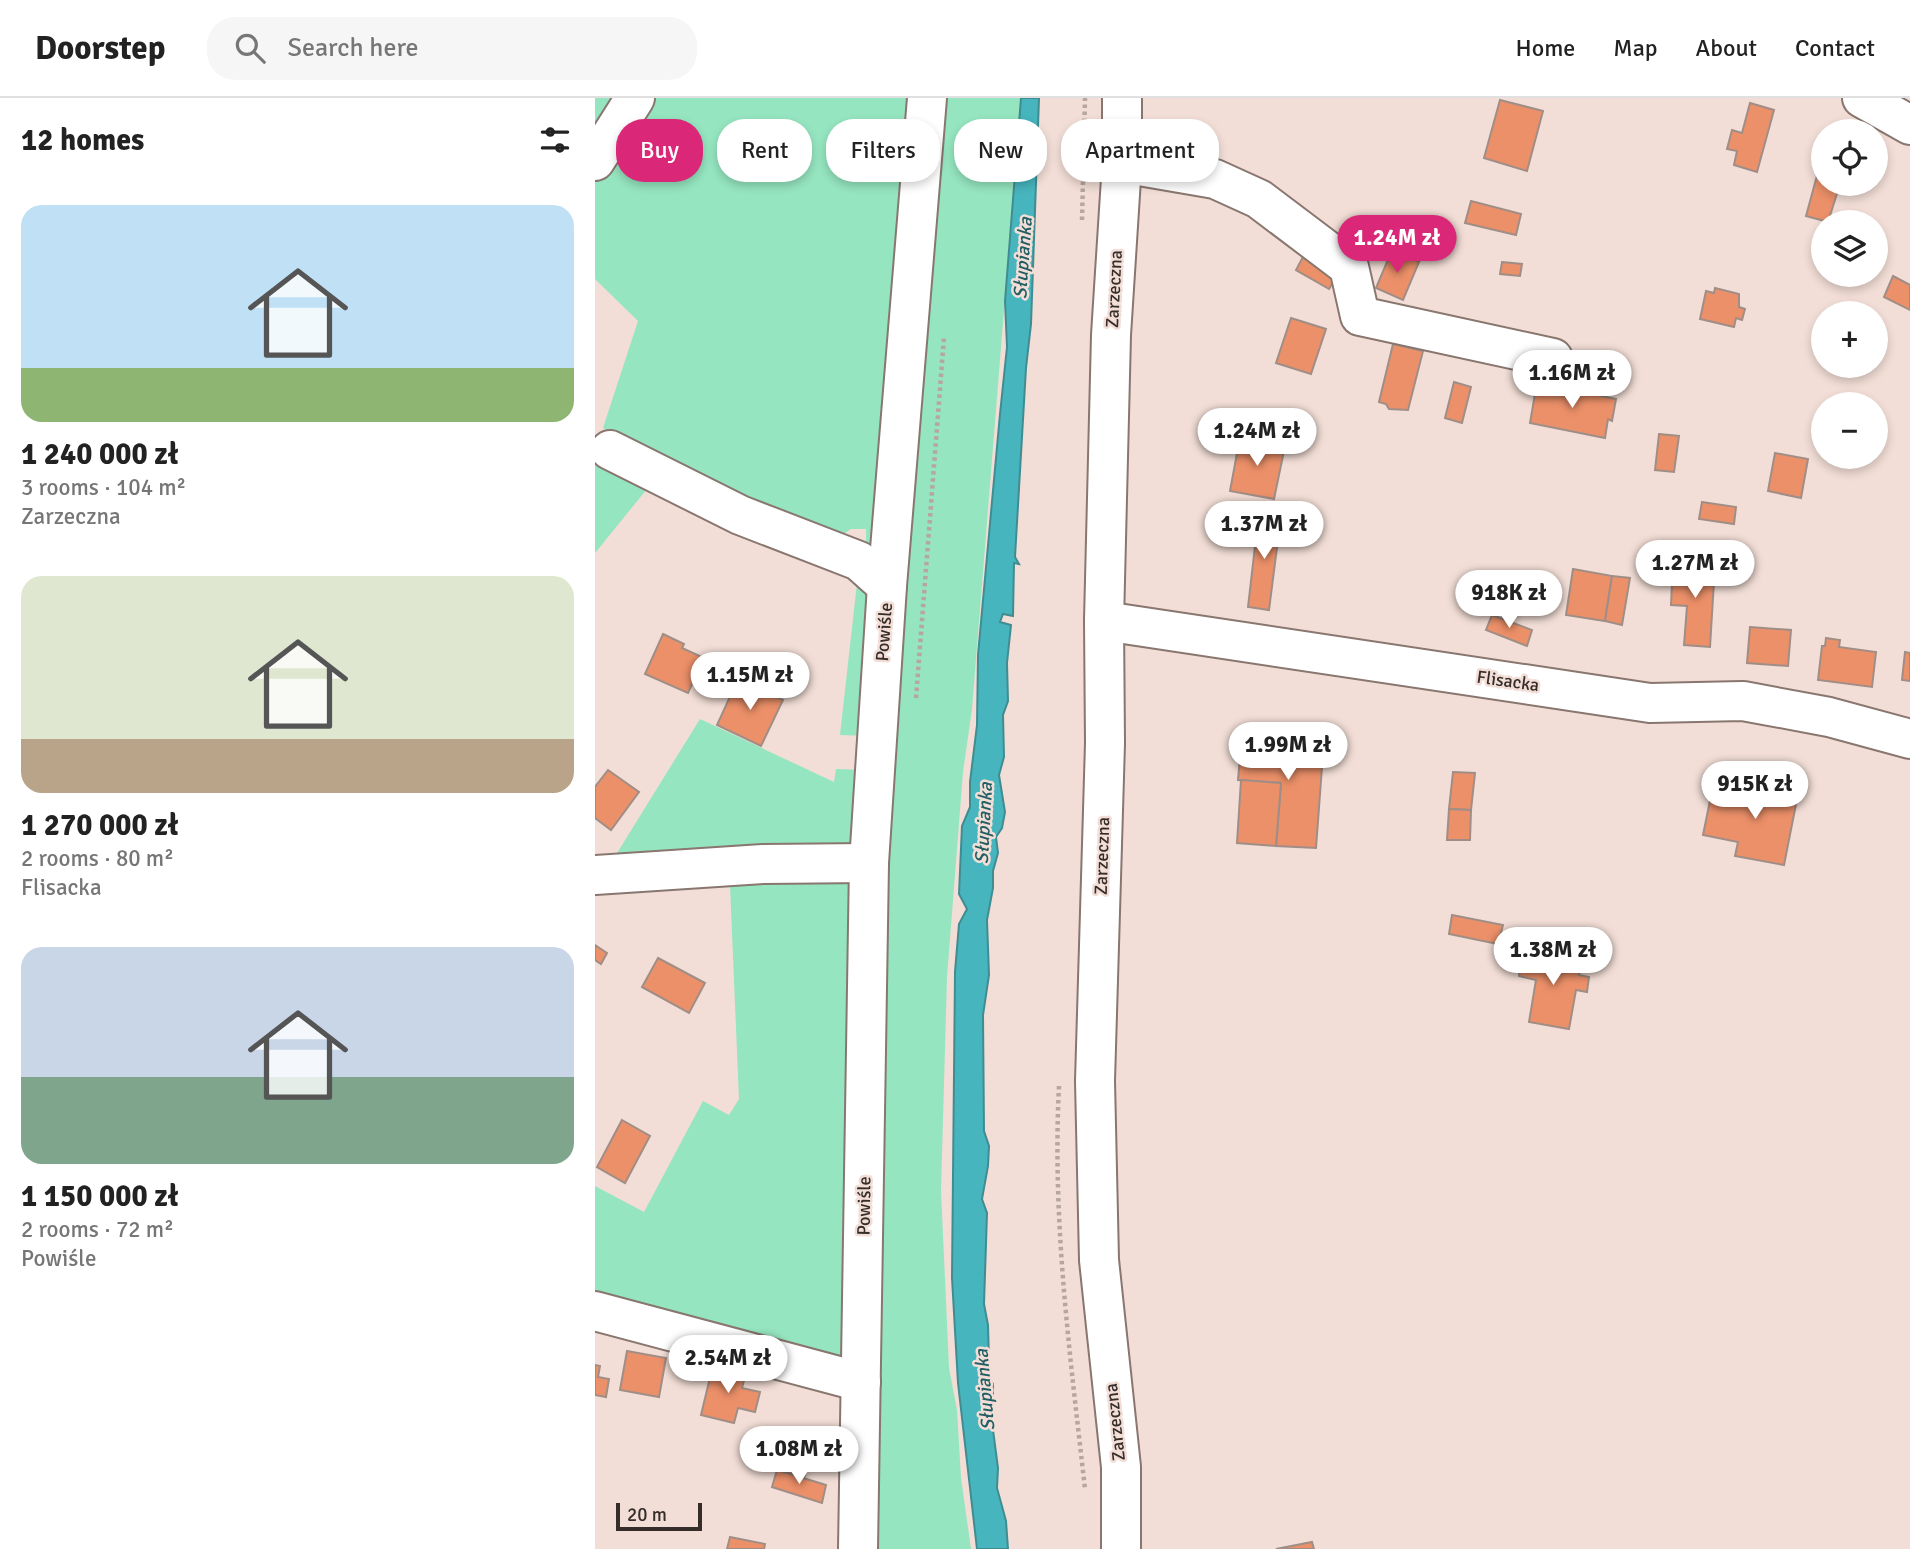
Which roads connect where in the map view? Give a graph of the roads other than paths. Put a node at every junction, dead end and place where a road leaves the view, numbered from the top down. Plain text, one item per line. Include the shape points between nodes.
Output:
1 (635, 98) edge
2 (927, 98) edge
3 (1122, 98) edge
4 (1862, 98) edge
5 (1122, 119) edge
6 (1910, 125) edge
7 (595, 161) edge
8 (1219, 180) edge
9 (1121, 182) edge
10 (1553, 358) dead end
11 (610, 450) dead end
12 (887, 586) junction
13 (1104, 621) junction
14 (1910, 739) edge
15 (869, 863) junction
16 (595, 875) edge
17 (595, 1311) edge
18 (861, 1382) junction
19 (857, 1549) edge
20 (1121, 1549) edge

1 - 7 street
2 - 12 street
3 - 5 street, Zarzeczna
4 - 6 street
8 - 10 street via 1259,199 1349,267 1360,316
9 - 13 street, Zarzeczna via 1111,335
11 - 12 street, Powiśle via 740,515 859,561
12 - 15 street, Powiśle
13 - 14 street, Flisacka via 1650,703 1743,701
13 - 20 street, Zarzeczna via 1095,1081 1097,1210 1121,1467
15 - 16 street via 763,864
15 - 18 street, Powiśle
17 - 18 street
18 - 19 street, Powiśle

